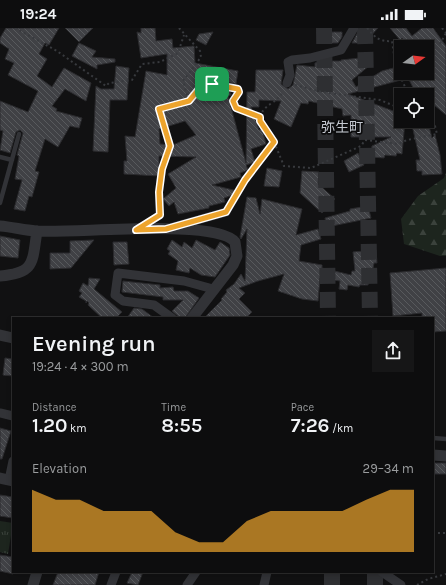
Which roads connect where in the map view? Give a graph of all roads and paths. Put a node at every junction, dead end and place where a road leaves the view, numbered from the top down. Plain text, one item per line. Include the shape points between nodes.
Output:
1 (15, 28) edge
2 (179, 28) edge
3 (354, 28) edge
4 (367, 28) edge
5 (442, 28) edge
6 (446, 33) edge
7 (184, 35) junction
8 (440, 44) dead end
9 (287, 83) junction
10 (406, 88) edge
11 (189, 101) junction
12 (394, 106) edge
13 (260, 117) junction
14 (434, 125) edge
15 (19, 134) dead end
16 (274, 142) junction
17 (0, 157) edge
18 (12, 160) junction
19 (0, 203) edge
20 (226, 212) joint
21 (154, 218) dead end
22 (0, 226) edge
23 (166, 229) junction
24 (37, 231) junction
25 (0, 276) edge
26 (213, 289) junction
27 (171, 317) edge
28 (193, 317) edge
29 (0, 335) edge
30 (12, 338) edge
31 (0, 413) edge
32 (12, 416) edge
33 (434, 438) edge
34 (446, 439) edge
35 (434, 455) edge
36 (446, 456) edge
37 (12, 464) edge
38 (7, 480) edge
39 (434, 533) edge
40 (446, 533) edge
41 (37, 573) edge
42 (116, 573) edge
43 (195, 573) edge
44 (266, 573) edge
45 (383, 573) edge
46 (446, 574) edge
47 (33, 585) edge
48 (111, 585) edge
49 (187, 585) edge
50 (264, 585) edge
51 (401, 585) edge
52 (417, 585) edge

1 - 7 path via 57,51 106,86 109,83 132,80 142,64 160,62 178,53
2 - 7 path
3 - 9 street via 341,50 288,62 290,75
4 - 10 path via 377,39 383,42 392,41 396,68
5 - 6 path
6 - 8 path
7 - 11 path via 200,51 201,57 183,81
9 - 12 path via 322,92 380,100
9 - 13 path via 280,97 265,107
11 - 13 path via 206,85 238,89 239,92 233,101 236,108
11 - 21 path via 159,109 170,146 162,169 160,215
13 - 16 path
14 - 16 path via 437,134 398,144 365,140 361,146 311,168 284,166
15 - 18 lane
16 - 20 path via 245,180
17 - 18 lane
18 - 19 lane
20 - 23 street
22 - 24 street
23 - 24 street
23 - 26 street via 221,233 235,242 237,256 233,265
24 - 25 street via 32,263 22,273
26 - 27 street via 184,281 118,273 115,295 123,301 154,305
26 - 28 street
29 - 30 street
31 - 32 street
33 - 34 lane
35 - 36 street
37 - 38 street
39 - 40 path
41 - 47 street
42 - 48 street
43 - 49 street
44 - 50 street
45 - 51 street
46 - 52 path

